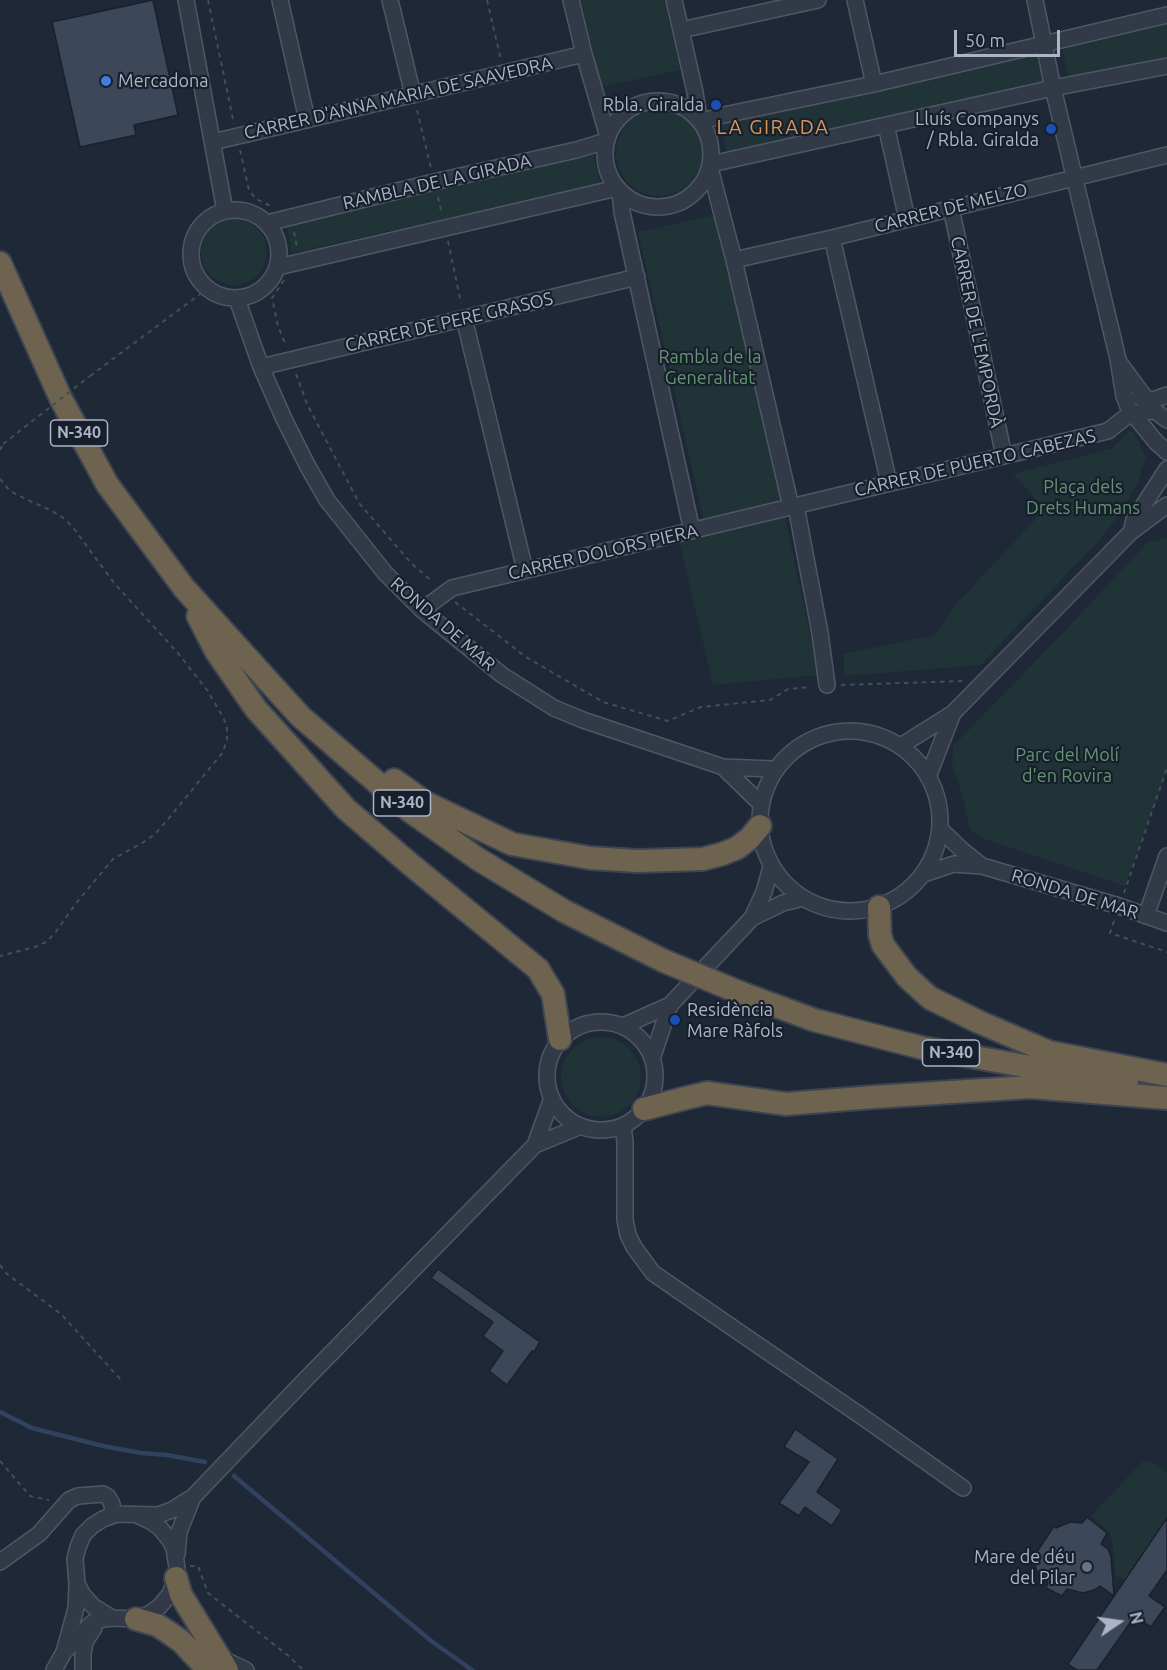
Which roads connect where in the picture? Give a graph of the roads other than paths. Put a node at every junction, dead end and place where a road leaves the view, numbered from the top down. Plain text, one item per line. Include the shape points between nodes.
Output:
1 (186, 0) edge
2 (280, 0) edge
3 (390, 0) edge
4 (571, 0) edge
5 (674, 0) edge
6 (818, 0) edge
7 (855, 0) edge
8 (1035, 0) edge
9 (776, 5) edge
10 (1167, 15) edge
11 (681, 30) junction
12 (1044, 45) junction
13 (584, 54) junction
14 (1167, 66) edge
15 (874, 84) junction
16 (1053, 88) junction
17 (413, 95) junction
18 (307, 120) junction
19 (700, 120) junction
20 (886, 125) junction
21 (607, 139) junction
22 (213, 142) junction
23 (1167, 155) edge
24 (710, 166) junction
25 (1073, 177) junction
26 (618, 190) junction
27 (951, 208) junction
28 (225, 211) junction
29 (907, 219) junction
30 (267, 223) junction
31 (832, 238) junction
32 (734, 260) junction
33 (0, 263) edge
34 (282, 272) junction
35 (637, 277) junction
36 (237, 299) junction
37 (464, 318) junction
38 (1118, 359) junction
39 (261, 367) junction
40 (1122, 389) junction
41 (1167, 395) edge
42 (1145, 398) junction
43 (1133, 414) junction
44 (1161, 415) edge
45 (1167, 452) edge
46 (1004, 456) junction
47 (1167, 469) edge
48 (889, 483) junction
49 (1167, 505) edge
50 (793, 506) junction
51 (692, 531) junction
52 (1131, 532) junction
53 (525, 570) junction
54 (184, 588) junction
55 (422, 610) junction
56 (827, 685) road end
57 (953, 713) junction
58 (902, 745) junction
59 (723, 767) junction
60 (773, 769) junction
61 (928, 777) junction
62 (760, 815) junction
63 (940, 829) junction
64 (1167, 856) edge
65 (982, 866) junction
66 (771, 867) junction
67 (924, 873) junction
68 (803, 898) junction
69 (879, 907) junction
70 (1146, 915) junction
71 (752, 918) junction
72 (1167, 923) edge
73 (670, 1005) junction
74 (623, 1026) junction
75 (560, 1039) junction
76 (652, 1059) junction
77 (1167, 1075) edge
78 (1167, 1086) edge
79 (552, 1098) junction
80 (1167, 1098) edge
81 (644, 1110) junction
82 (581, 1126) junction
83 (623, 1126) junction
84 (535, 1145) junction
85 (963, 1488) dead end
86 (193, 1497) junction
87 (113, 1515) junction
88 (139, 1515) junction
89 (0, 1562) edge
90 (177, 1568) junction
91 (77, 1584) junction
92 (109, 1618) junction
93 (136, 1619) junction
94 (64, 1652) junction
95 (214, 1667) edge
96 (54, 1670) edge
97 (83, 1670) edge
98 (246, 1670) edge

1 - 22 street
2 - 18 street
3 - 17 street
4 - 13 street
5 - 11 street
6 - 9 street
7 - 15 street
8 - 12 street
9 - 11 street
10 - 12 street
11 - 19 street
12 - 15 street
12 - 16 street
13 - 17 street, CARRER D'ANNA MARIA DE SAAVEDRA
13 - 21 street
14 - 16 street
15 - 19 street
16 - 20 street
16 - 25 street
17 - 18 street, CARRER D'ANNA MARIA DE SAAVEDRA
18 - 22 street, CARRER D'ANNA MARIA DE SAAVEDRA
19 - 21 street via 672,102 656,100 626,111
19 - 24 street via 712,149
20 - 24 street
20 - 29 street
21 - 26 street via 606,166
21 - 30 street, RAMBLA DE LA GIRADA via 576,150
22 - 28 street
23 - 25 street, CARRER DE MELZO
24 - 26 street via 704,183 693,195 672,206 648,207
24 - 32 street
25 - 27 street, CARRER DE MELZO
25 - 38 street
26 - 34 street via 445,228
26 - 35 street
27 - 29 street, CARRER DE MELZO
27 - 46 street, CARRER DE L'EMPORDÀ
28 - 30 street via 247,211
28 - 36 street via 201,225 194,237 192,265 207,289
29 - 31 street, CARRER DE MELZO
30 - 34 street via 278,243
31 - 32 street, CARRER DE MELZO
31 - 48 street
32 - 50 street
33 - 54 highway, N-340 via 61,399 107,484
34 - 36 street via 263,289
35 - 37 street, CARRER DE PERE GRASOS
35 - 51 street
36 - 39 street, RONDA DE MAR
37 - 39 street, CARRER DE PERE GRASOS
37 - 53 street
38 - 40 street
38 - 42 street
39 - 55 street, RONDA DE MAR via 327,500 385,573
40 - 42 street
40 - 43 street
41 - 42 street via 1153,400
42 - 44 street
43 - 44 street, CARRER DE PUERTO CABEZAS
43 - 45 street
43 - 46 street, CARRER DE PUERTO CABEZAS via 1108,431
46 - 48 street, CARRER DE PUERTO CABEZAS
47 - 52 street via 1134,520
48 - 50 street, CARRER DE PUERTO CABEZAS
49 - 52 street
50 - 51 street, CARRER DOLORS PIERA
50 - 56 street
51 - 53 street, CARRER DOLORS PIERA
52 - 57 street
53 - 55 street, CARRER DOLORS PIERA via 452,588
54 - 62 highway via 228,624 342,742 426,803 512,844 614,860 703,859 737,848 750,838
54 - 75 highway via 216,651 256,709 346,809 538,969 553,994
54 - 78 highway, N-340, bridge via 300,716 410,811 478,859 564,911 664,962 814,1020 923,1048
55 - 59 street, RONDA DE MAR via 502,675 554,708
57 - 58 street
57 - 61 street
58 - 60 street via 849,731 816,737
58 - 61 street
59 - 60 street, RONDA DE MAR
59 - 62 street, RONDA DE MAR
60 - 62 street
61 - 63 street via 938,802
62 - 66 street
63 - 65 street, RONDA DE MAR
63 - 67 street via 935,852
64 - 70 street
65 - 67 street, RONDA DE MAR via 954,864
65 - 70 street, RONDA DE MAR
66 - 68 street
66 - 71 street
67 - 69 street via 912,888
68 - 69 street via 847,912
68 - 71 street
69 - 77 highway via 883,945 907,977 930,998 1048,1052
70 - 72 street, RONDA DE MAR
71 - 73 street
73 - 74 street
73 - 76 street
74 - 75 street via 592,1022
74 - 76 street via 645,1044
75 - 79 street via 547,1070
76 - 81 street via 655,1084
79 - 82 street via 564,1114
79 - 84 street
80 - 81 highway via 1030,1087 786,1104 707,1093
81 - 83 street
82 - 83 street via 594,1130
82 - 84 street
83 - 85 street via 628,1235 653,1273
84 - 86 street
86 - 88 street via 158,1515
86 - 90 street via 179,1532
87 - 88 street
87 - 89 street via 112,1504 103,1494 78,1496 69,1500 39,1534
87 - 91 street via 92,1526 83,1536 75,1559
88 - 90 street via 169,1539
90 - 93 street via 170,1593 160,1606
90 - 95 highway via 181,1595
91 - 92 street via 83,1595
91 - 94 street
92 - 93 street
92 - 94 street via 91,1624
92 - 97 street via 96,1625 85,1642
93 - 95 highway via 157,1625
94 - 96 street
95 - 98 street

